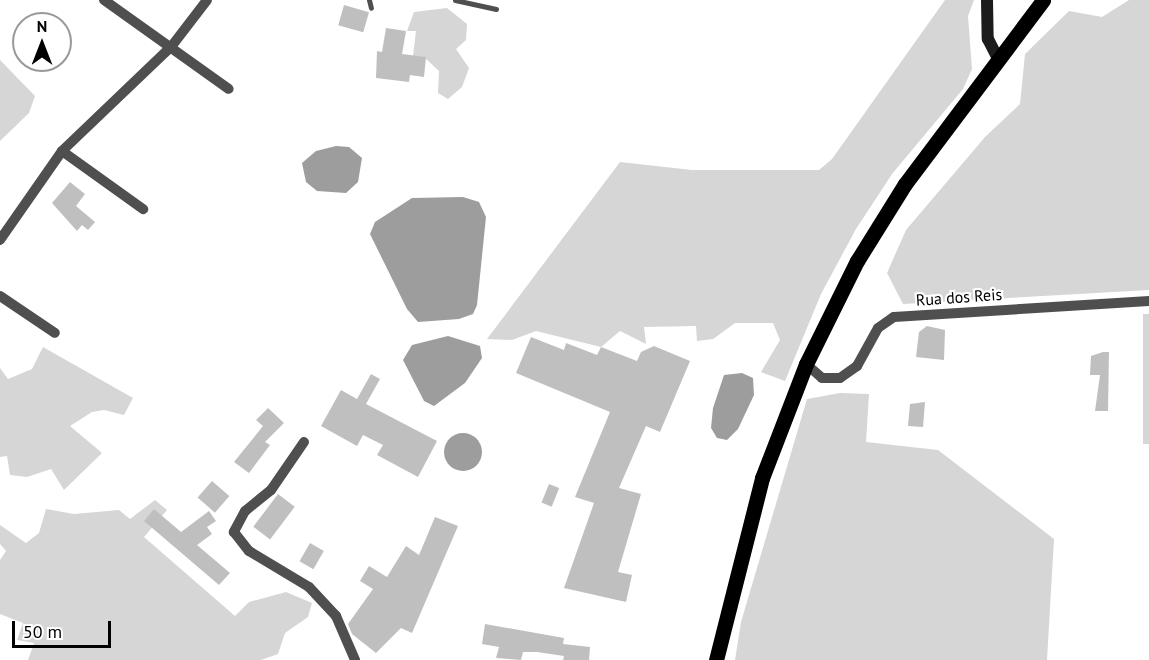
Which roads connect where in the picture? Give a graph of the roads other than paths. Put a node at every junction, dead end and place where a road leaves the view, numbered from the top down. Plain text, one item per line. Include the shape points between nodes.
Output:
1 (104, 0) edge
2 (207, 0) edge
3 (369, 0) edge
4 (455, 0) edge
5 (987, 0) edge
6 (1043, 0) edge
7 (370, 8) dead end
8 (496, 9) dead end
9 (171, 47) junction
10 (998, 59) junction
11 (229, 88) dead end
12 (62, 151) junction
13 (143, 209) dead end
14 (0, 240) edge
15 (0, 296) edge
16 (1149, 301) edge
17 (55, 333) dead end
18 (806, 364) junction
19 (304, 442) dead end
20 (355, 660) edge
21 (716, 660) edge

1 - 9 street
2 - 9 street
3 - 7 lane
4 - 8 lane
5 - 10 main road via 988,39
6 - 10 main road
9 - 11 street
9 - 12 street
10 - 18 main road via 905,184 856,261
12 - 13 street
12 - 14 street
15 - 17 street
16 - 18 street, Rua dos Reis via 894,317 878,328 857,366 840,378 822,378
18 - 21 main road via 746,530
19 - 20 street via 271,490 245,511 234,532 249,550 309,587 336,616

